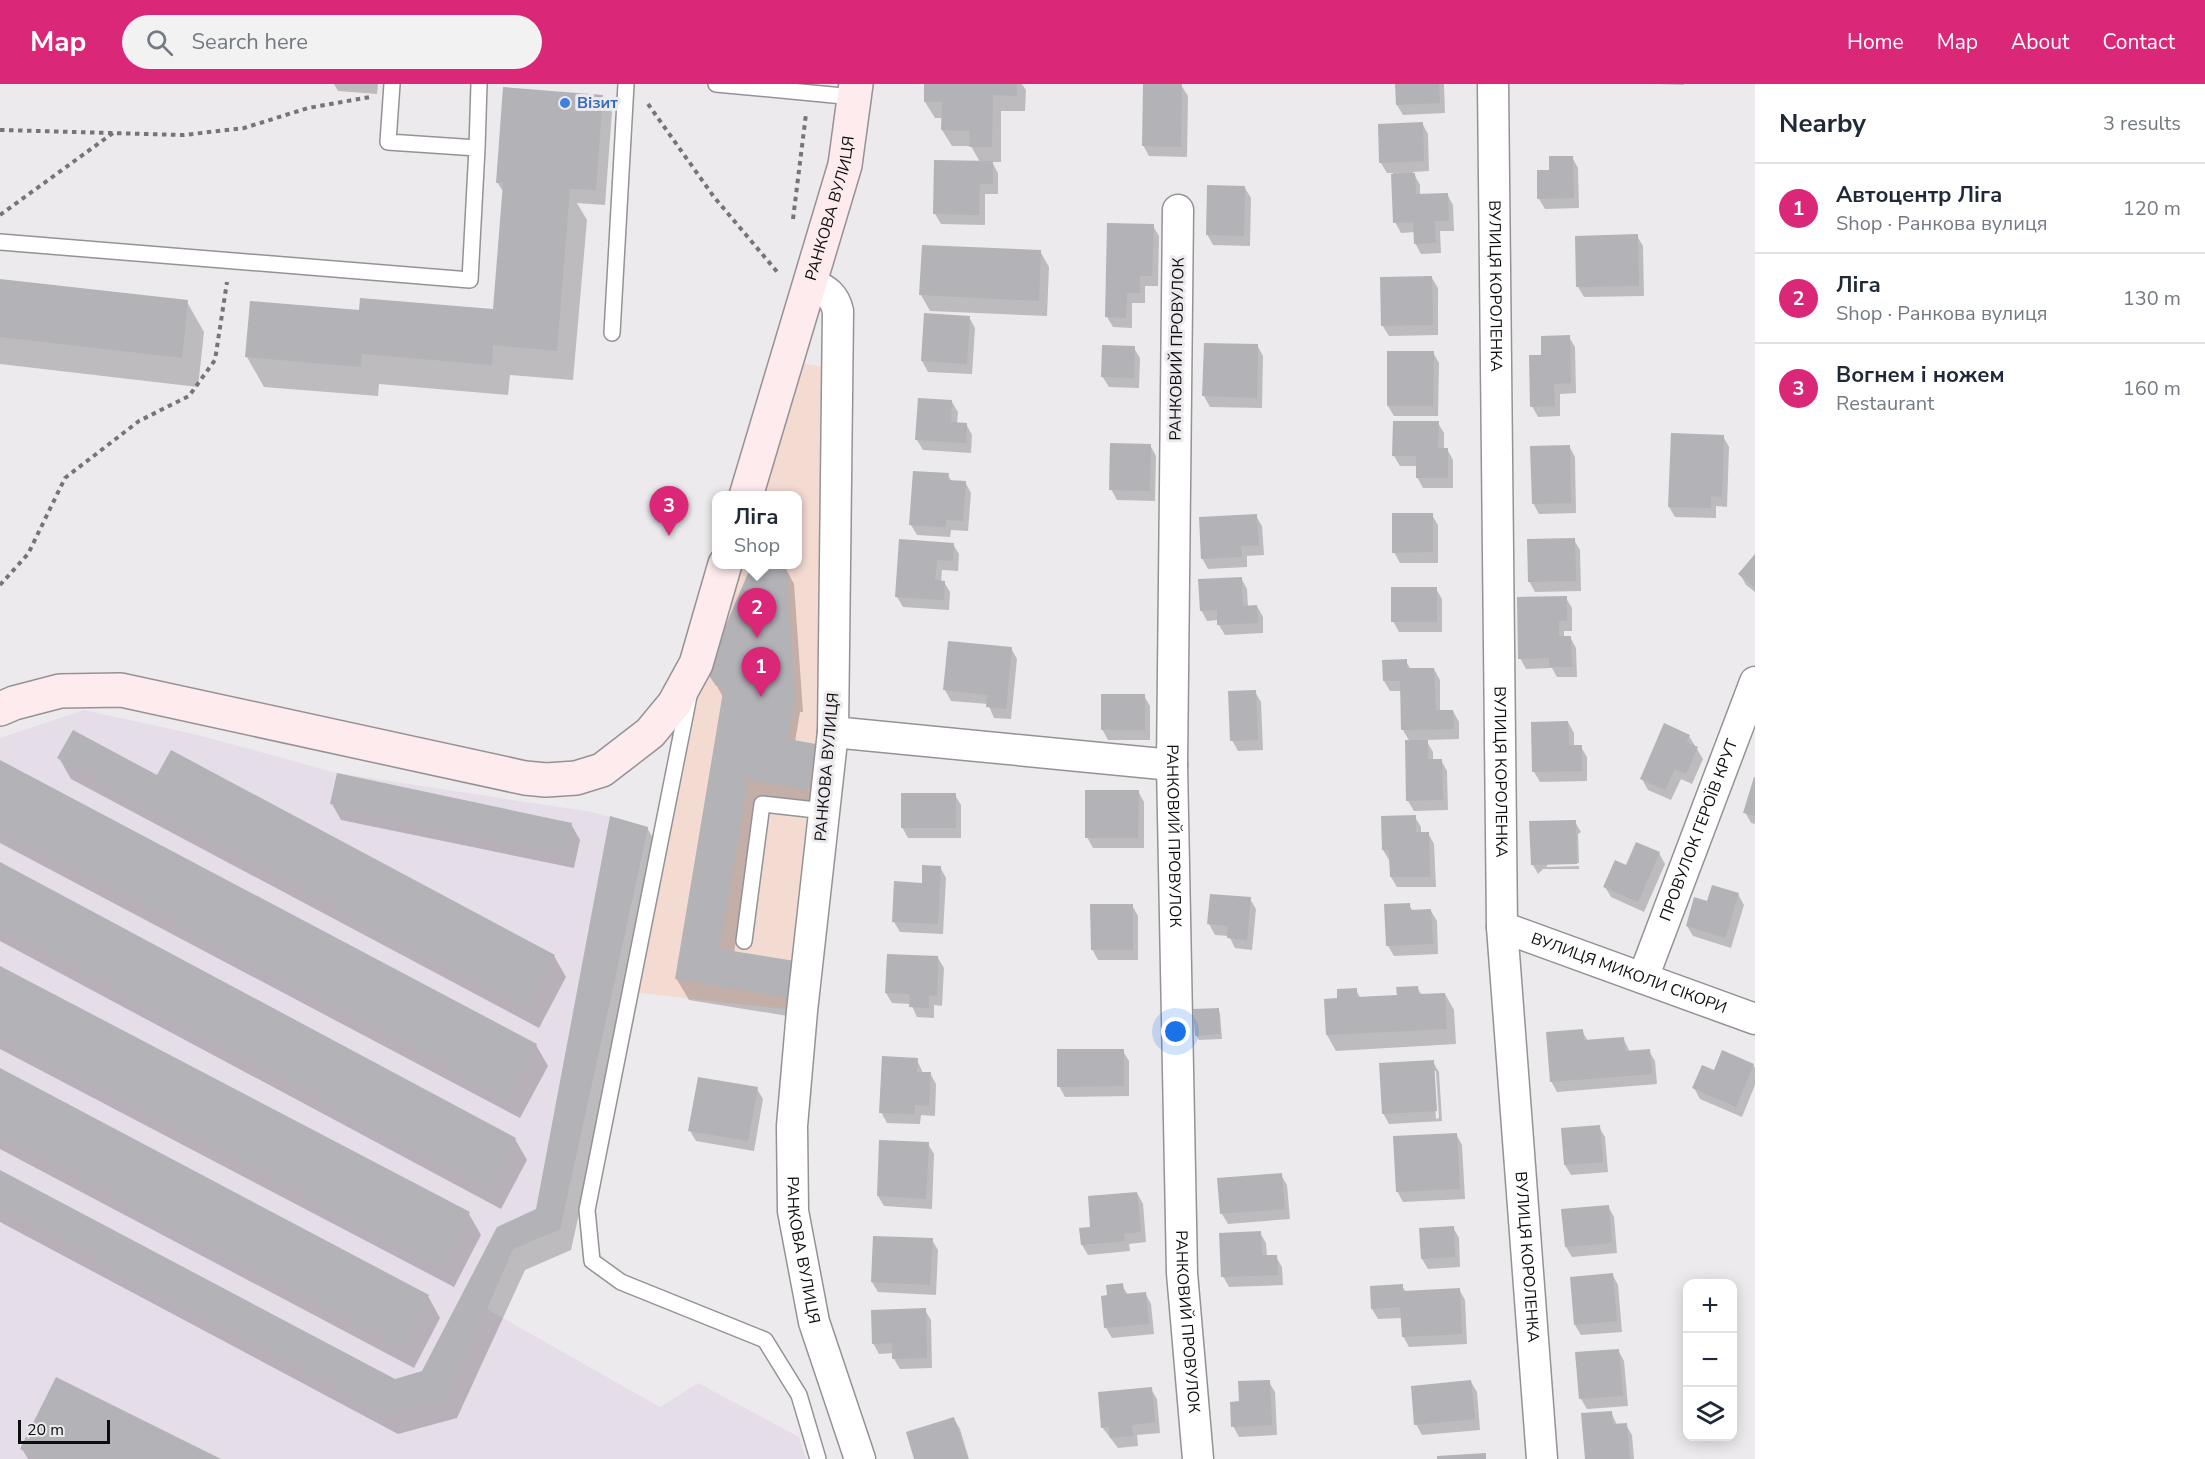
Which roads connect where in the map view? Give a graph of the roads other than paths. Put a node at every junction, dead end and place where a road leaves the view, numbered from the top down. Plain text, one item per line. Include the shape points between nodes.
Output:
1 (479, 84) edge
2 (626, 84) edge
3 (716, 84) edge
4 (1493, 84) edge
5 (392, 88) edge
6 (855, 90) edge
7 (477, 147) junction
8 (1178, 210) dead end
9 (0, 242) edge
10 (807, 293) junction
11 (612, 333) dead end
12 (747, 491) edge
13 (724, 569) edge
14 (696, 664) junction
15 (1755, 682) edge
16 (0, 709) edge
17 (833, 732) junction
18 (1172, 765) junction
19 (825, 811) junction
20 (1502, 927) junction
21 (744, 941) dead end
22 (1642, 978) junction
23 (1755, 1019) edge
24 (818, 1459) edge
25 (860, 1459) edge
26 (1198, 1459) edge
27 (1542, 1459) edge

1 - 7 lane
2 - 11 lane
3 - 6 lane via 809,93
4 - 20 street, ВУЛИЦЯ КОРОЛЕНКА
5 - 7 lane via 388,142
6 - 10 main road, РАНКОВА ВУЛИЦЯ via 845,165
7 - 9 lane via 470,280
8 - 18 street, РАНКОВИЙ ПРОВУЛОК
10 - 12 main road
10 - 17 street, РАНКОВА ВУЛИЦЯ via 829,292 838,311
13 - 14 main road
14 - 16 main road via 674,704 627,753 602,770 576,778 546,780 121,690 60,691
14 - 24 lane via 586,1210 592,1261 621,1282 765,1340 799,1395
15 - 22 street, ПРОВУЛОК ГЕРОЇВ КРУТ
17 - 18 street
17 - 19 street, РАНКОВА ВУЛИЦЯ
18 - 26 street, РАНКОВИЙ ПРОВУЛОК via 1182,1273
19 - 21 lane via 762,804
19 - 25 street, РАНКОВА ВУЛИЦЯ via 793,1115 793,1211 814,1322
20 - 22 street, ВУЛИЦЯ МИКОЛИ СІКОРИ
20 - 27 street, ВУЛИЦЯ КОРОЛЕНКА
22 - 23 street, ВУЛИЦЯ МИКОЛИ СІКОРИ

